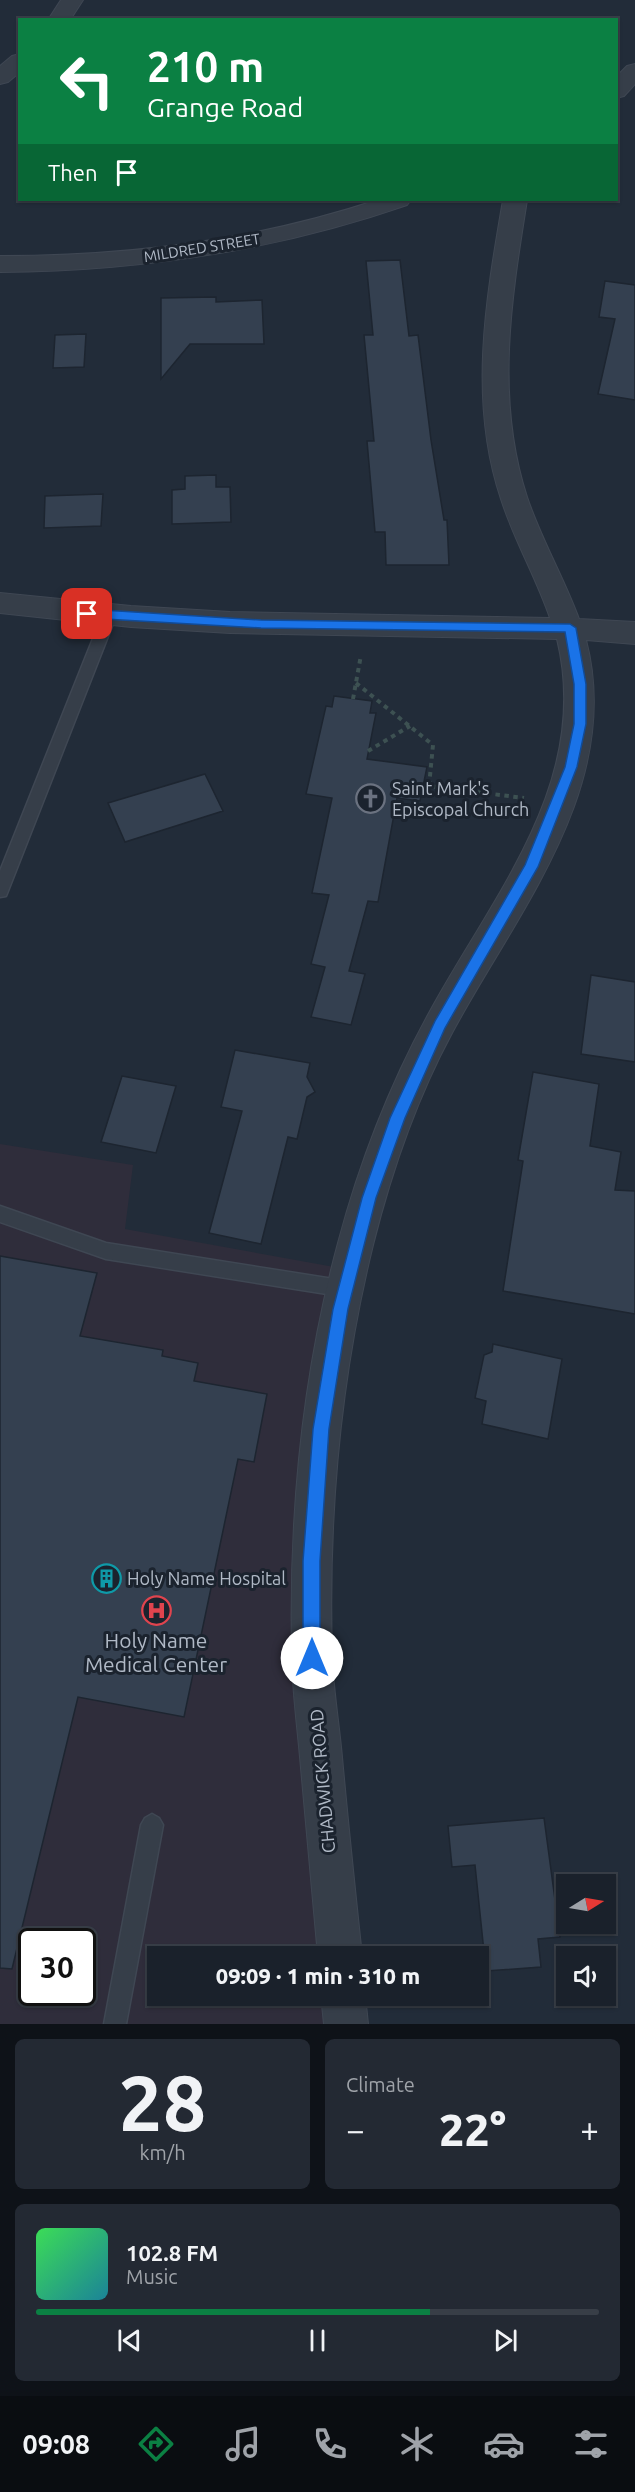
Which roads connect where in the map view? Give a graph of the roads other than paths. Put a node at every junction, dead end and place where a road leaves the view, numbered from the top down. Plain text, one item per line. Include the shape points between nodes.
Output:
1 (72, 0) edge
2 (60, 18) edge
3 (18, 63) edge
4 (635, 71) edge
5 (0, 77) edge
6 (618, 89) edge
7 (396, 201) edge
8 (515, 201) edge
9 (0, 264) edge
10 (0, 603) edge
11 (109, 616) junction
12 (570, 628) junction
13 (635, 633) edge
14 (0, 891) edge
15 (0, 1214) edge
16 (346, 1289) junction
17 (152, 1825) dead end
18 (339, 1946) edge
19 (344, 2006) edge
20 (115, 2024) edge
21 (346, 2024) edge

1 - 2 street
3 - 5 street
4 - 6 street
7 - 9 street, MILDRED STREET via 304,229 179,254 114,261
8 - 12 street, CHADWICK ROAD via 498,309 494,369 497,432 514,499
10 - 11 street
11 - 12 street via 261,624
11 - 14 lane
12 - 13 street
12 - 16 street, CHADWICK ROAD via 580,684 580,724 571,767 531,867 440,1025 398,1118 369,1198
15 - 16 lane via 106,1251
16 - 18 street, CHADWICK ROAD via 321,1429 312,1561 312,1658
17 - 20 lane
19 - 21 street

